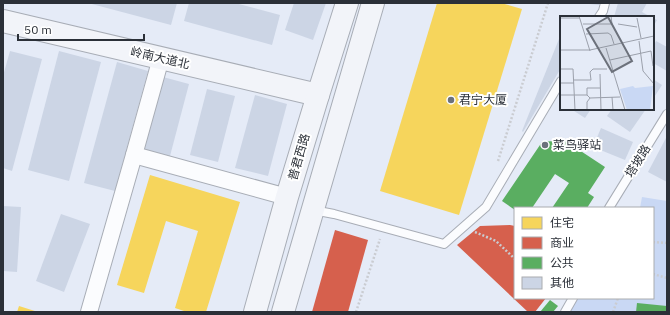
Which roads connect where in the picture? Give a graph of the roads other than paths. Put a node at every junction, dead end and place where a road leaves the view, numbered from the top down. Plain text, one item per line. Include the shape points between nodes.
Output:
1 (347, 3) edge
2 (373, 3) edge
3 (605, 3) edge
4 (600, 16) edge
5 (3, 21) edge
6 (161, 58) junction
7 (560, 83) edge
8 (318, 95) junction
9 (667, 114) edge
10 (134, 155) junction
11 (288, 197) junction
12 (610, 207) edge
13 (313, 210) junction
14 (572, 299) edge
15 (89, 312) edge
16 (255, 312) edge
17 (284, 312) edge
18 (565, 312) edge

1 - 8 main road, 普君西路
2 - 13 main road
3 - 4 lane
5 - 6 main road, 岭南大道北
6 - 8 main road, 岭南大道北
6 - 10 street
7 - 13 lane via 486,207 444,244
8 - 11 main road, 普君西路
9 - 12 lane, 塔坡路
10 - 11 street
10 - 15 street
11 - 16 main road, 普君西路
13 - 17 main road
14 - 18 lane

